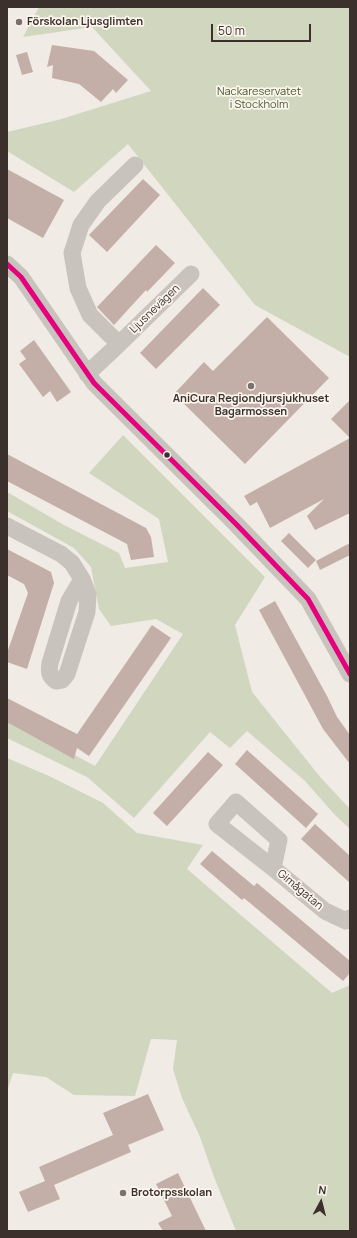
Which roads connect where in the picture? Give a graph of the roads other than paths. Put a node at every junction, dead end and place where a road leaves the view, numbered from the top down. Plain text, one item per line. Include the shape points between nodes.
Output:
1 (135, 165) dead end
2 (7, 264) edge
3 (191, 274) dead end
4 (119, 344) junction
5 (87, 374) junction
6 (7, 526) edge
7 (82, 579) junction
8 (350, 674) edge
9 (273, 868) dead end
10 (350, 918) edge

1 - 4 street via 98,201 81,225 72,253 78,288 90,315
2 - 5 street via 21,277
3 - 4 street, Ljusnevägen
4 - 5 street, Ljusnevägen
5 - 8 street via 308,599
6 - 7 street via 61,554 72,563
7 - 7 street via 88,594 88,612 67,674 62,680 56,681 51,678 50,663 69,601
9 - 10 street, Gimågatan via 325,911 346,921

